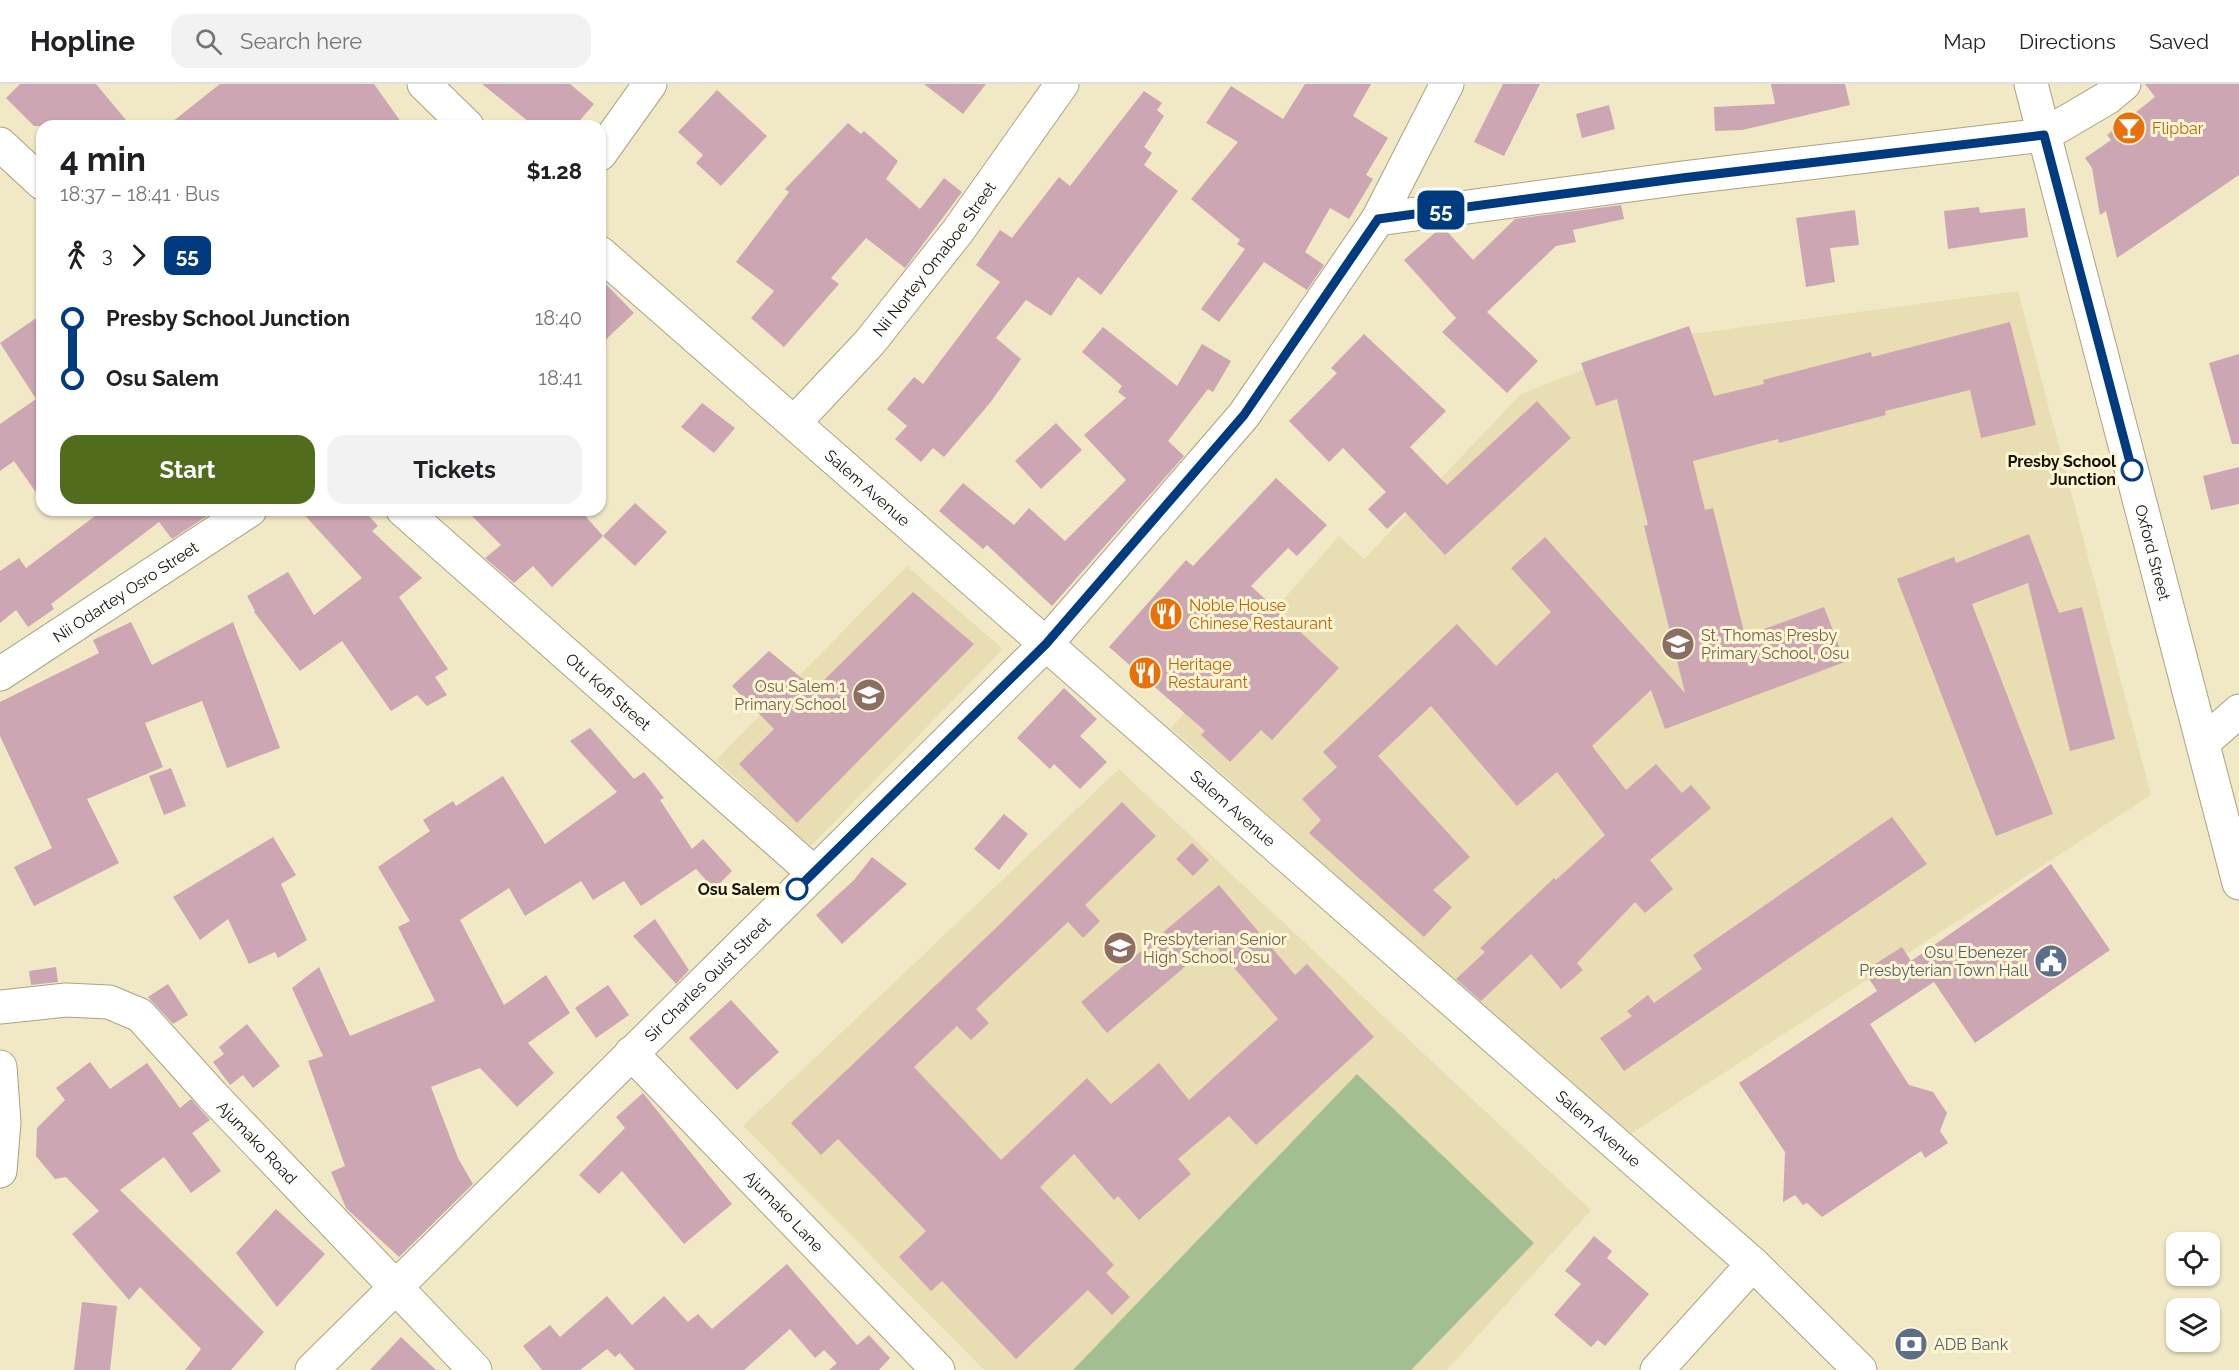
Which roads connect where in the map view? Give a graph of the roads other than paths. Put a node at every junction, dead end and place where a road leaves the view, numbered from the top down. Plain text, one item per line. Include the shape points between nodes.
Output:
1 (424, 84) edge
2 (650, 84) edge
3 (1062, 84) edge
4 (1447, 84) edge
5 (2031, 84) edge
6 (2124, 84) edge
7 (460, 120) edge
8 (2044, 135) junction
9 (0, 144) edge
10 (606, 145) edge
11 (36, 177) edge
12 (1378, 219) junction
13 (606, 258) edge
14 (794, 423) junction
15 (241, 516) edge
16 (410, 516) edge
17 (1046, 644) junction
18 (0, 674) edge
19 (2239, 711) edge
20 (2204, 742) junction
21 (814, 873) junction
22 (2239, 883) edge
23 (0, 1006) edge
24 (631, 1053) junction
25 (0, 1068) edge
26 (0, 1171) edge
27 (1753, 1264) junction
28 (396, 1287) junction
29 (312, 1370) edge
30 (476, 1370) edge
31 (938, 1370) edge
32 (1657, 1370) edge
33 (1860, 1370) edge

1 - 7 street
2 - 10 street
3 - 14 street, Nii Nortey Omaboe Street via 958,231 870,342
4 - 12 street, Sir Charles Quist Street
5 - 8 street, Oxford Street
6 - 8 street
8 - 12 street
8 - 20 street, Oxford Street
9 - 11 street
12 - 17 street, Sir Charles Quist Street via 1244,415
13 - 14 street, Salem Avenue
14 - 17 street, Salem Avenue
15 - 18 street, Nii Odartey Osro Street
16 - 21 street, Otu Kofi Street
17 - 21 street, Sir Charles Quist Street
17 - 27 street, Salem Avenue
19 - 20 street
20 - 22 street, Oxford Street
21 - 24 street, Sir Charles Quist Street
23 - 28 street, Ajumako Road via 66,1000 109,1002 140,1016
24 - 28 street, Sir Charles Quist Street
24 - 31 street, Ajumako Lane
25 - 26 street via 4,1122
27 - 32 street
27 - 33 street, Salem Avenue
28 - 29 street, Sir Charles Quist Street
28 - 30 street, Ajumako Road

